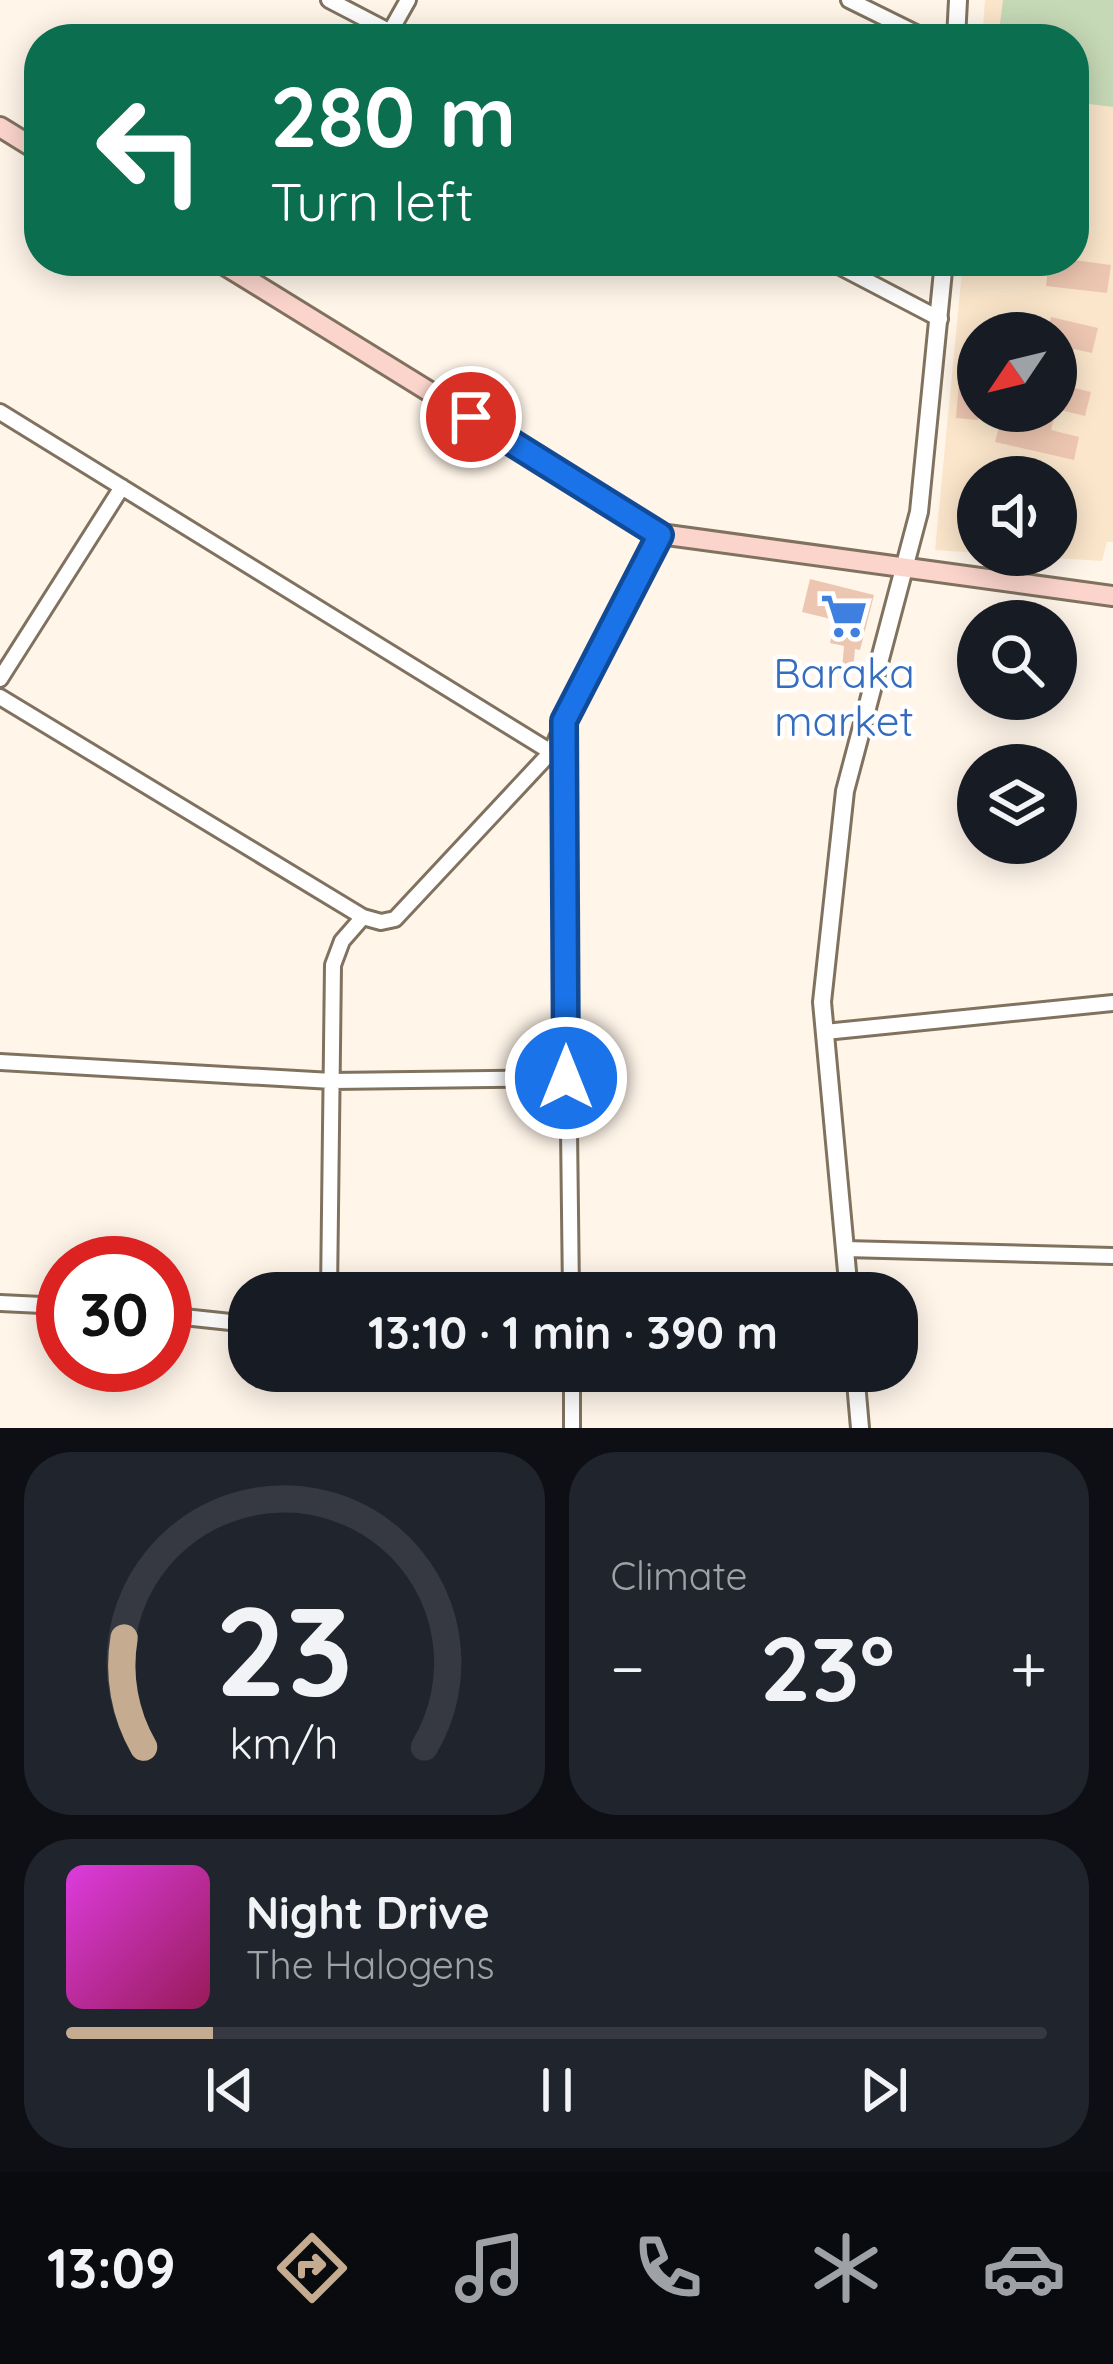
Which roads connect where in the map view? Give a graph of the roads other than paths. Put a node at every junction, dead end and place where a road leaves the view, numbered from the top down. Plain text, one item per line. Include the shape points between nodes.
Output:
1 (329, 0) edge
2 (849, 0) edge
3 (371, 24) edge
4 (898, 24) edge
5 (260, 276) edge
6 (858, 276) edge
7 (943, 276) edge
8 (940, 319) junction
9 (0, 412) edge
10 (122, 487) junction
11 (660, 535) junction
12 (902, 567) junction
13 (1113, 596) edge
14 (0, 679) edge
15 (0, 697) edge
16 (564, 721) junction
17 (551, 752) junction
18 (364, 916) junction
19 (1113, 1003) edge
20 (825, 1032) junction
21 (0, 1062) edge
22 (566, 1078) junction
23 (332, 1081) junction
24 (845, 1249) junction
25 (1113, 1256) edge
26 (329, 1272) edge
27 (571, 1272) edge
28 (847, 1272) edge
29 (0, 1303) edge
30 (36, 1305) edge
31 (192, 1318) edge
32 (228, 1322) edge
33 (572, 1392) edge
34 (857, 1392) edge
35 (572, 1428) edge
36 (860, 1428) edge

1 - 3 street
2 - 4 street
5 - 11 main road
6 - 8 street
7 - 8 street
8 - 12 street via 919,512
9 - 10 street
10 - 14 street
10 - 17 street
11 - 12 main road
11 - 16 street
12 - 13 main road
12 - 20 street via 845,791
15 - 18 street
16 - 17 street
16 - 22 street
17 - 18 street via 394,919
18 - 23 street via 333,965
19 - 20 street
20 - 24 street
21 - 23 street
22 - 23 street
22 - 27 street
23 - 26 street
24 - 25 street
24 - 28 street
29 - 30 street
31 - 32 street
33 - 35 street
34 - 36 street

